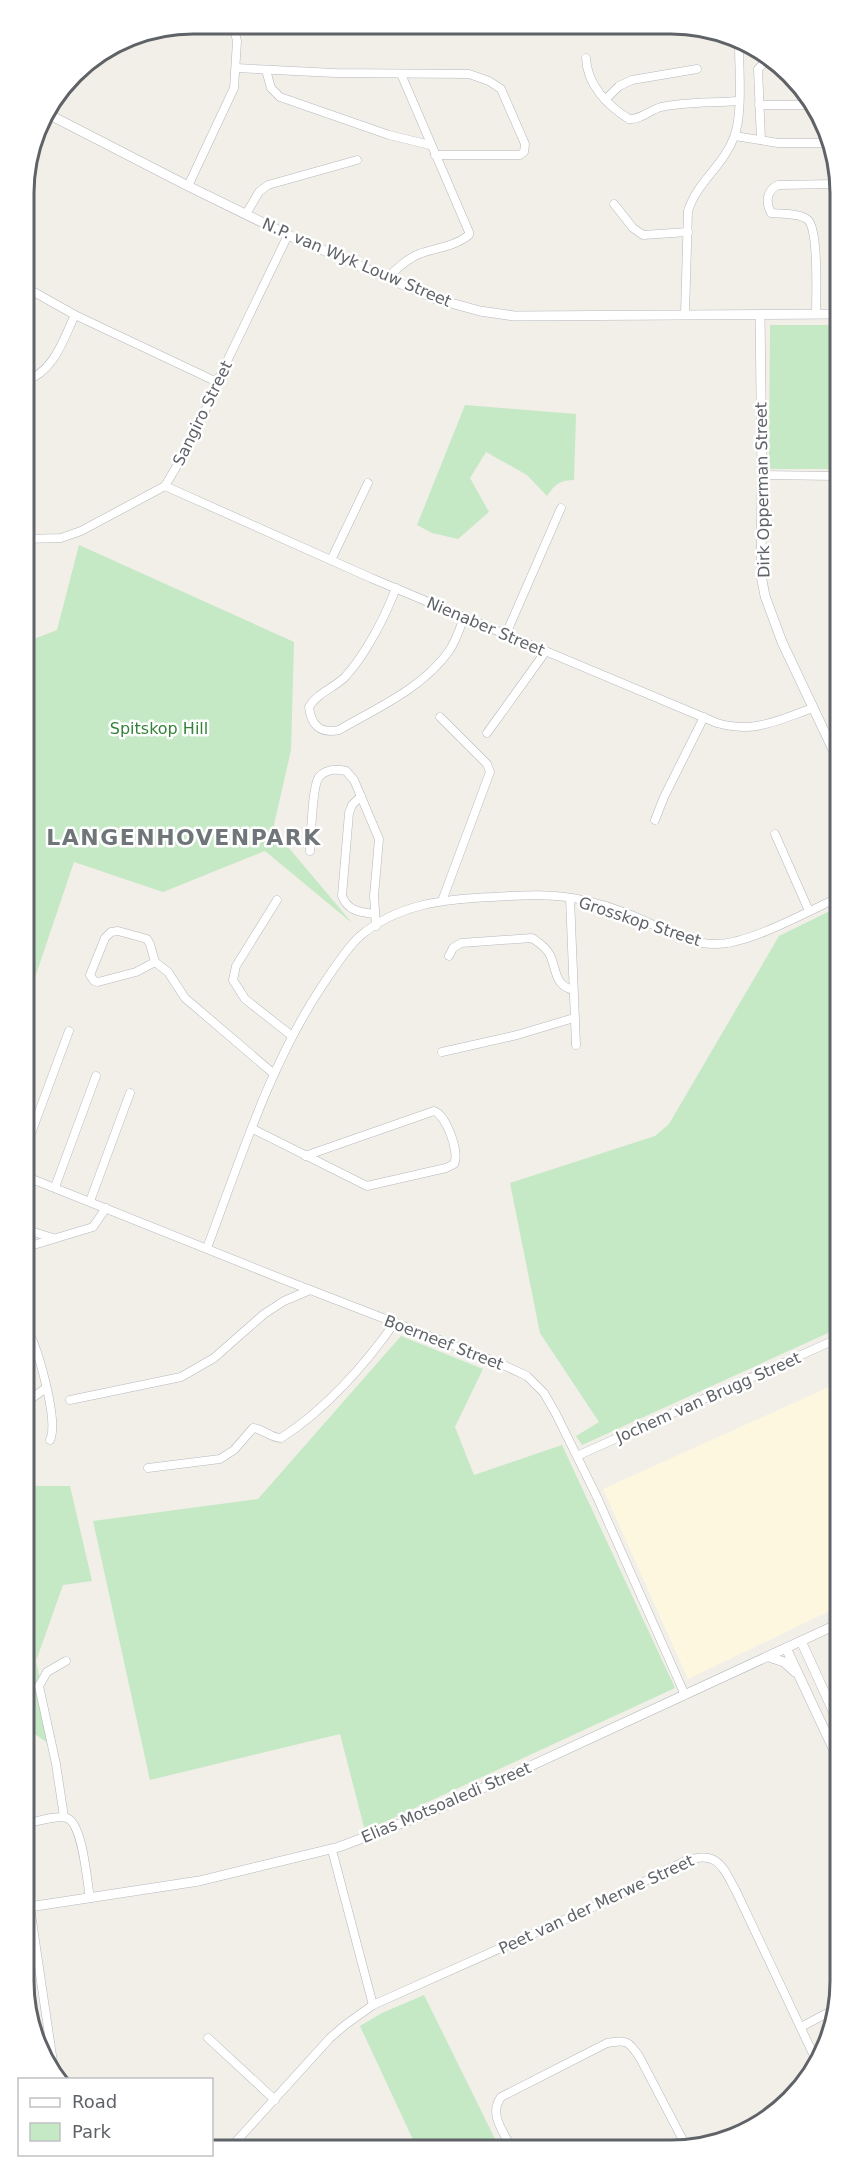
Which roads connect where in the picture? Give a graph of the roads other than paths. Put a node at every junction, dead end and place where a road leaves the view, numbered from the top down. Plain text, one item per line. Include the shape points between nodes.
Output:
1 (236, 35) edge
2 (739, 50) edge
3 (586, 58) dead end
4 (763, 64) edge
5 (236, 68) junction
6 (697, 69) dead end
7 (266, 70) junction
8 (401, 74) junction
9 (605, 100) junction
10 (738, 101) junction
11 (759, 105) junction
12 (804, 105) edge
13 (54, 117) edge
14 (735, 136) junction
15 (761, 140) junction
16 (822, 143) edge
17 (430, 145) junction
18 (435, 156) junction
19 (357, 160) dead end
20 (829, 183) edge
21 (188, 186) junction
22 (614, 204) dead end
23 (246, 214) junction
24 (688, 232) junction
25 (288, 235) junction
26 (387, 278) junction
27 (35, 293) edge
28 (685, 314) junction
29 (760, 314) junction
30 (816, 314) junction
31 (830, 314) edge
32 (75, 315) junction
33 (35, 377) edge
34 (218, 382) junction
35 (762, 476) junction
36 (830, 476) edge
37 (368, 483) dead end
38 (165, 486) junction
39 (561, 508) dead end
40 (35, 539) edge
41 (331, 560) junction
42 (396, 588) junction
43 (464, 616) junction
44 (506, 634) junction
45 (546, 651) junction
46 (813, 708) junction
47 (440, 717) dead end
48 (704, 717) junction
49 (487, 733) dead end
50 (830, 743) edge
51 (361, 796) junction
52 (655, 820) dead end
53 (775, 834) dead end
54 (310, 851) dead end
55 (570, 898) junction
56 (277, 900) dead end
57 (442, 901) junction
58 (830, 901) edge
59 (809, 911) junction
60 (374, 914) junction
61 (376, 926) junction
62 (449, 956) dead end
63 (155, 962) junction
64 (573, 990) junction
65 (574, 1018) junction
66 (69, 1031) dead end
67 (292, 1036) junction
68 (576, 1045) dead end
69 (442, 1052) dead end
70 (274, 1074) junction
71 (96, 1076) dead end
72 (130, 1093) dead end
73 (34, 1124) edge
74 (253, 1129) junction
75 (305, 1155) junction
76 (34, 1180) edge
77 (55, 1187) junction
78 (90, 1201) junction
79 (106, 1208) junction
80 (34, 1232) edge
81 (54, 1238) junction
82 (34, 1245) edge
83 (207, 1248) junction
84 (310, 1290) junction
85 (395, 1323) junction
86 (830, 1342) edge
87 (34, 1354) edge
88 (46, 1388) junction
89 (34, 1396) edge
90 (70, 1400) dead end
91 (50, 1440) dead end
92 (577, 1456) junction
93 (148, 1468) dead end
94 (830, 1628) edge
95 (818, 1633) junction
96 (801, 1641) junction
97 (786, 1648) junction
98 (769, 1657) junction
99 (66, 1661) dead end
100 (810, 1665) junction
101 (798, 1676) junction
102 (685, 1695) junction
103 (830, 1706) edge
104 (830, 1742) edge
105 (64, 1817) junction
106 (34, 1822) edge
107 (332, 1850) junction
108 (90, 1898) junction
109 (34, 1906) edge
110 (34, 1936) edge
111 (374, 2006) junction
112 (826, 2014) edge
113 (801, 2027) junction
114 (208, 2038) dead end
115 (50, 2047) edge
116 (813, 2052) edge
117 (275, 2100) junction
118 (682, 2138) edge
119 (239, 2139) edge
120 (507, 2139) edge

1 - 5 street
2 - 10 street
3 - 9 street via 593,83
4 - 11 street via 759,66
5 - 7 street
5 - 21 street via 234,88
6 - 9 street via 632,80
7 - 8 street
7 - 17 street via 271,88 280,97
8 - 17 street
8 - 18 street via 469,74 489,81 504,93 526,146 525,153 520,154
9 - 10 street via 633,120 668,106
10 - 14 street
11 - 12 street
11 - 15 street
13 - 21 street, N.P. van Wyk Louw Street
14 - 15 street
14 - 24 street via 692,199
15 - 16 street
17 - 18 street
18 - 26 street via 469,236 418,254
19 - 23 street via 268,184
20 - 30 street via 783,184 769,192 771,213 803,217 811,225 815,237
21 - 23 street, N.P. van Wyk Louw Street
22 - 24 street via 643,235
23 - 25 street, N.P. van Wyk Louw Street
24 - 28 street
25 - 26 street, N.P. van Wyk Louw Street
25 - 34 street, Sangiro Street
26 - 28 street, N.P. van Wyk Louw Street via 436,299 514,316
27 - 32 street
28 - 29 street, N.P. van Wyk Louw Street
29 - 30 street, N.P. van Wyk Louw Street
29 - 35 street, Dirk Opperman Street
30 - 31 street, N.P. van Wyk Louw Street
32 - 33 street via 49,366
32 - 34 street
34 - 38 street, Sangiro Street via 195,435
35 - 36 street
35 - 46 street, Dirk Opperman Street via 761,574 765,596
37 - 41 street
38 - 40 street, Sangiro Street via 81,531 61,538
38 - 41 street, Nienaber Street
39 - 44 street
41 - 42 street, Nienaber Street
42 - 43 street, Nienaber Street
42 - 43 street via 388,610 358,660 339,683 316,697 309,707 321,729 339,730 418,682 450,650
43 - 44 street, Nienaber Street
44 - 45 street, Nienaber Street
45 - 48 street, Nienaber Street
45 - 49 street
46 - 48 street, Nienaber Street via 747,728
46 - 50 street, Dirk Opperman Street
47 - 57 street via 487,764 490,772
48 - 52 street
51 - 54 street via 346,771 329,771 320,776 315,787
51 - 60 street via 380,839
51 - 60 street via 349,813 342,896 357,912
53 - 59 street
55 - 57 street, Grosskop Street via 532,895
55 - 59 street, Grosskop Street via 714,945 746,939
55 - 64 street
56 - 67 street via 236,966 233,980 245,999
57 - 61 street, Grosskop Street via 415,906
58 - 59 street, Grosskop Street
60 - 61 street
61 - 67 street, Grosskop Street via 360,936 342,957
62 - 64 street via 461,943 532,938 550,954 558,980
63 - 63 street via 136,972 98,982 90,975 105,939 114,931 145,938
63 - 70 street via 168,972 185,998
64 - 65 street
65 - 68 street
65 - 69 street
66 - 73 street
67 - 70 street, Grosskop Street
70 - 74 street, Grosskop Street
71 - 77 street
72 - 78 street
74 - 75 street
74 - 83 street, Grosskop Street
75 - 75 street via 363,1185 446,1168 454,1164 457,1155 445,1121 434,1111
76 - 77 street, Boerneef Street
77 - 78 street, Boerneef Street
78 - 79 street, Boerneef Street
79 - 81 street via 93,1227
79 - 83 street, Boerneef Street
80 - 81 street
81 - 82 street
83 - 84 street, Boerneef Street
84 - 85 street, Boerneef Street
84 - 90 street via 264,1314 214,1358 182,1377
85 - 92 street, Boerneef Street via 527,1376 544,1393
85 - 93 street via 350,1379 280,1438 253,1428 220,1460
86 - 92 street, Jochem van Brugg Street
87 - 88 street
88 - 89 street
88 - 91 street via 53,1428
92 - 102 street, Boerneef Street
94 - 95 street, Elias Motsoaledi Street
95 - 96 street, Elias Motsoaledi Street
95 - 100 street via 811,1648
96 - 97 street, Elias Motsoaledi Street
96 - 100 street
97 - 98 street, Elias Motsoaledi Street
97 - 101 street
98 - 101 street via 784,1662
98 - 102 street, Elias Motsoaledi Street
99 - 105 street via 47,1672 39,1686
100 - 103 street
101 - 104 street
102 - 107 street, Elias Motsoaledi Street via 430,1812
105 - 106 street
105 - 108 street via 79,1833
107 - 108 street, Elias Motsoaledi Street via 199,1881
107 - 111 street
108 - 109 street, Elias Motsoaledi Street
110 - 115 street
111 - 113 street, Peet van der Merwe Street via 700,1856 714,1860 736,1891
111 - 117 street, Peet van der Merwe Street via 330,2038
112 - 113 street
113 - 116 street, Peet van der Merwe Street
114 - 117 street
117 - 119 street, Peet van der Merwe Street
118 - 120 street via 633,2047 619,2041 607,2043 501,2097 495,2110

